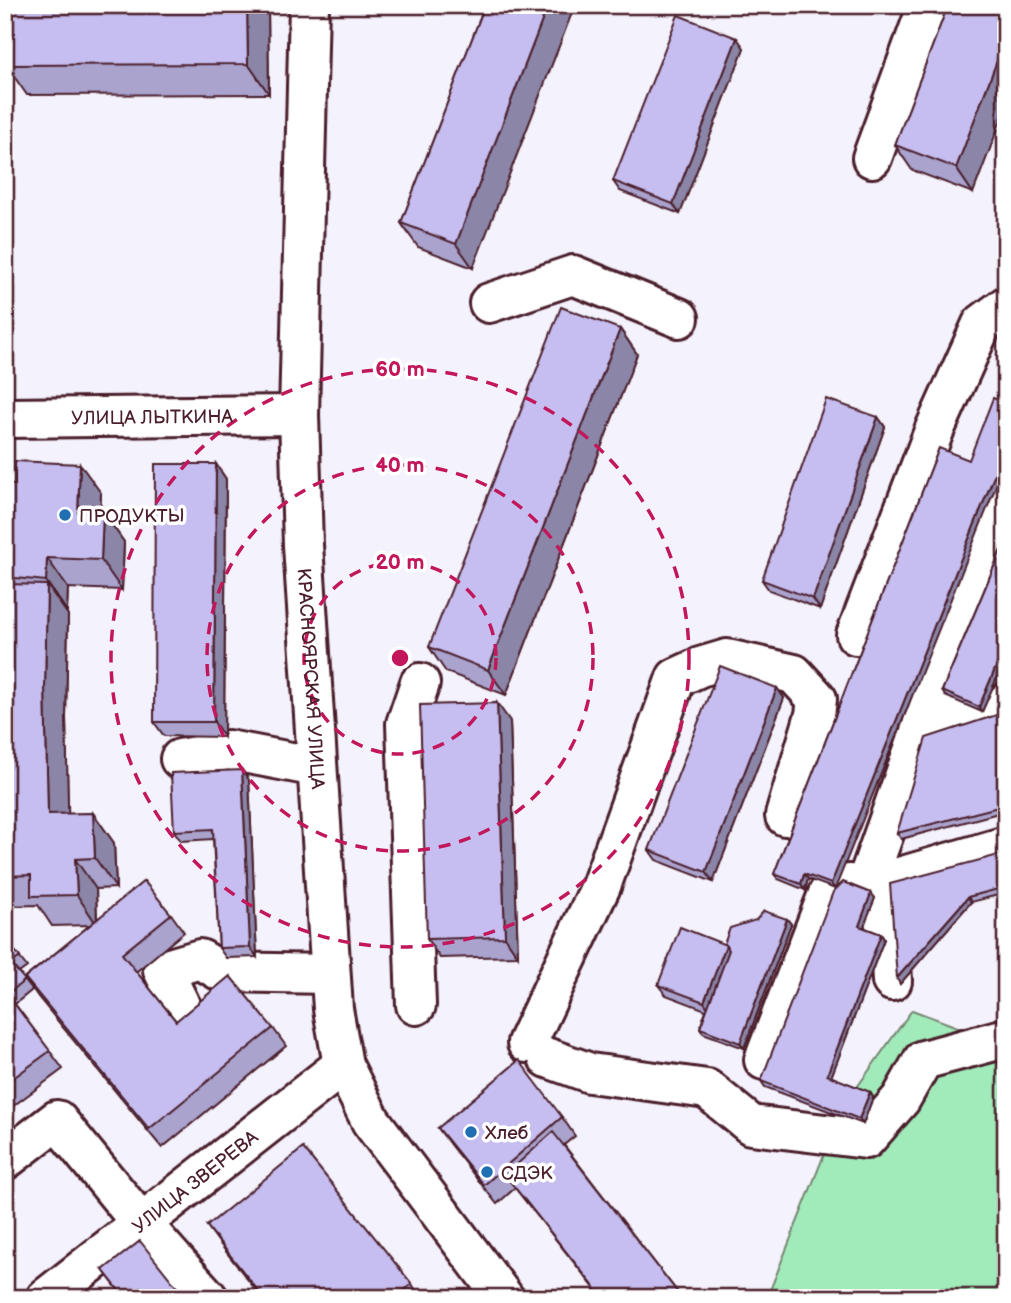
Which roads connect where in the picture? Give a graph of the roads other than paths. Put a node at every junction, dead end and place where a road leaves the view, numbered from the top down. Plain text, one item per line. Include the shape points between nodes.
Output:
1 (309, 5) edge
2 (928, 5) edge
3 (873, 158) dead end
4 (489, 303) dead end
5 (1006, 306) edge
6 (679, 318) dead end
7 (299, 415) junction
8 (5, 418) edge
9 (1006, 490) edge
10 (856, 635) dead end
11 (420, 683) dead end
12 (1006, 703) edge
13 (923, 723) junction
14 (180, 759) dead end
15 (317, 767) junction
16 (785, 816) dead end
17 (1006, 846) edge
18 (870, 885) junction
19 (330, 974) junction
20 (892, 981) dead end
21 (416, 1004) dead end
22 (183, 1011) edge
23 (1006, 1038) edge
24 (764, 1060) dead end
25 (343, 1065) junction
26 (5, 1160) edge
27 (141, 1223) junction
28 (46, 1298) edge
29 (208, 1298) edge
30 (504, 1298) edge

1 - 7 street, КРАСНОЯРСКАЯ УЛИЦА
2 - 3 street
4 - 6 street via 573,275
5 - 10 street via 982,324 934,432
7 - 8 street, УЛИЦА ЛЫТКИНА
7 - 15 street, КРАСНОЯРСКАЯ УЛИЦА
9 - 13 street
11 - 21 street via 406,724
12 - 13 street via 1003,713
13 - 18 street
14 - 15 street via 228,750
15 - 19 street, КРАСНОЯРСКАЯ УЛИЦА
16 - 23 street via 817,699 794,674 727,659 676,678 537,1051 590,1073 707,1089 751,1125 866,1139 901,1100 923,1060
17 - 18 street
18 - 20 street via 890,947
18 - 24 street via 849,884 828,894
19 - 22 street via 222,972 200,959 163,970
19 - 25 street, КРАСНОЯРСКАЯ УЛИЦА
25 - 27 street, УЛИЦА ЗВЕРЕВА
25 - 30 street, КРАСНОЯРСКАЯ УЛИЦА via 371,1121
26 - 27 street via 58,1120
27 - 28 street, УЛИЦА ЗВЕРЕВА
27 - 29 street

